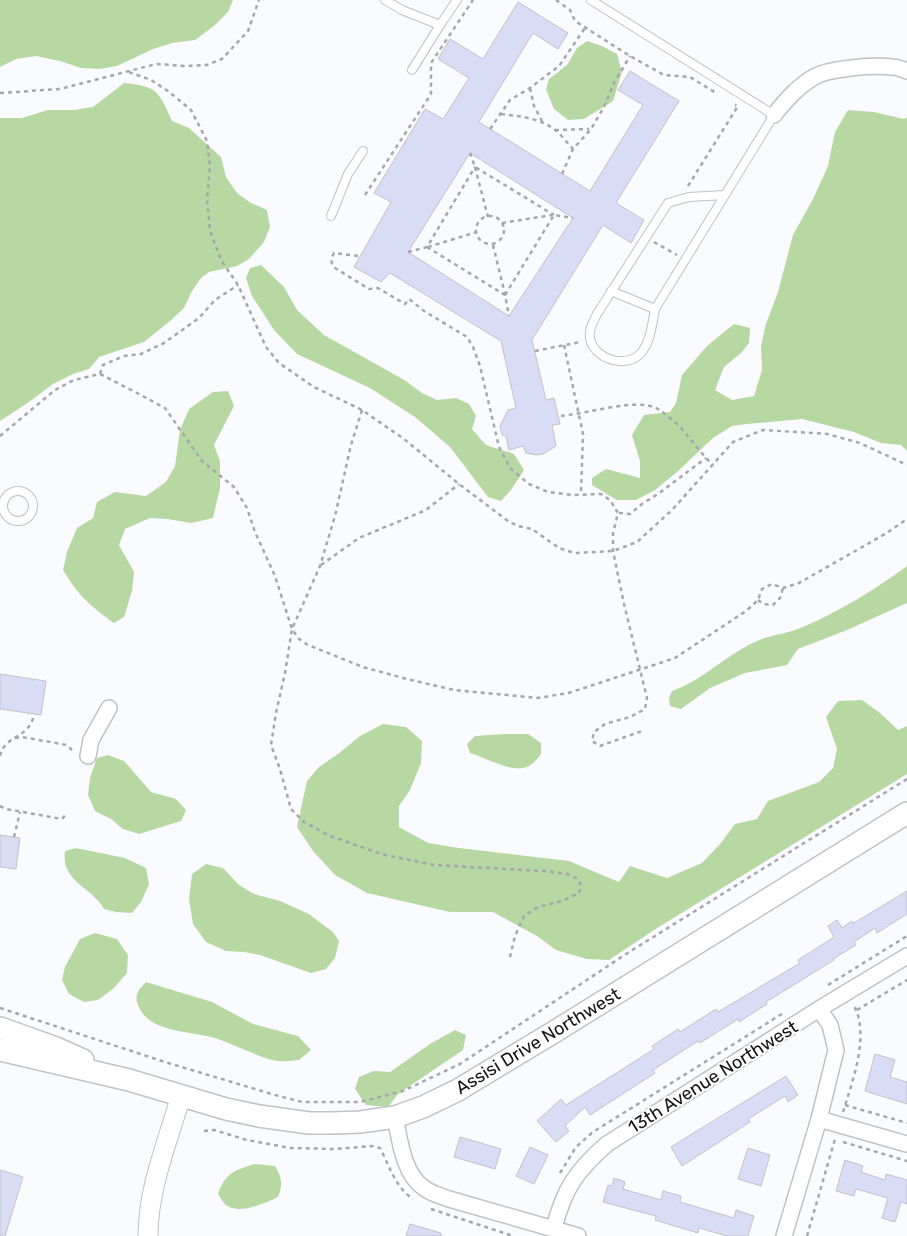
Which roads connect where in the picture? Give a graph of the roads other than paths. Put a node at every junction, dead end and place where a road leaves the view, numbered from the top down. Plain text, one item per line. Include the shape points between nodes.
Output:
1 (385, 0) edge
2 (457, 0) edge
3 (590, 0) edge
4 (440, 25) junction
5 (412, 70) dead end
6 (907, 71) edge
7 (774, 115) junction
8 (363, 150) dead end
9 (724, 196) junction
10 (331, 216) dead end
11 (611, 291) junction
12 (655, 309) junction
13 (1, 510) edge
14 (109, 708) dead end
15 (82, 755) road end
16 (907, 814) edge
17 (907, 956) edge
18 (819, 1009) junction
19 (0, 1028) edge
20 (0, 1050) edge
21 (129, 1080) junction
22 (181, 1095) junction
23 (395, 1117) junction
24 (819, 1119) junction
25 (907, 1144) edge
26 (554, 1228) junction
27 (148, 1236) edge
28 (578, 1236) edge
29 (784, 1236) edge

1 - 4 lane
2 - 4 lane
3 - 7 lane
4 - 5 lane
6 - 7 street via 893,67 852,68 817,75 802,85
7 - 9 lane
8 - 10 lane via 348,174
9 - 11 lane via 689,197 668,202
9 - 12 lane
11 - 12 lane
11 - 12 lane via 590,332 592,345 601,355 615,361 627,361 640,354 650,335
13 - 13 lane via 8,518 22,521 30,515 32,501 26,493 16,491 7,495
14 - 15 street
16 - 23 main road, Assisi Drive Northwest via 466,1085
17 - 18 street, 13th Avenue Northwest
18 - 24 street via 830,1026 836,1050
18 - 26 street, 13th Avenue Northwest via 607,1144 570,1184
19 - 21 main road, Assisi Drive Northwest
20 - 21 main road, Assisi Drive Northwest
21 - 22 main road, Assisi Drive Northwest
22 - 23 main road, Assisi Drive Northwest via 284,1121 360,1122
22 - 27 street via 154,1184
23 - 26 street via 406,1164 423,1188 434,1194
24 - 25 street
24 - 29 street
26 - 28 street

